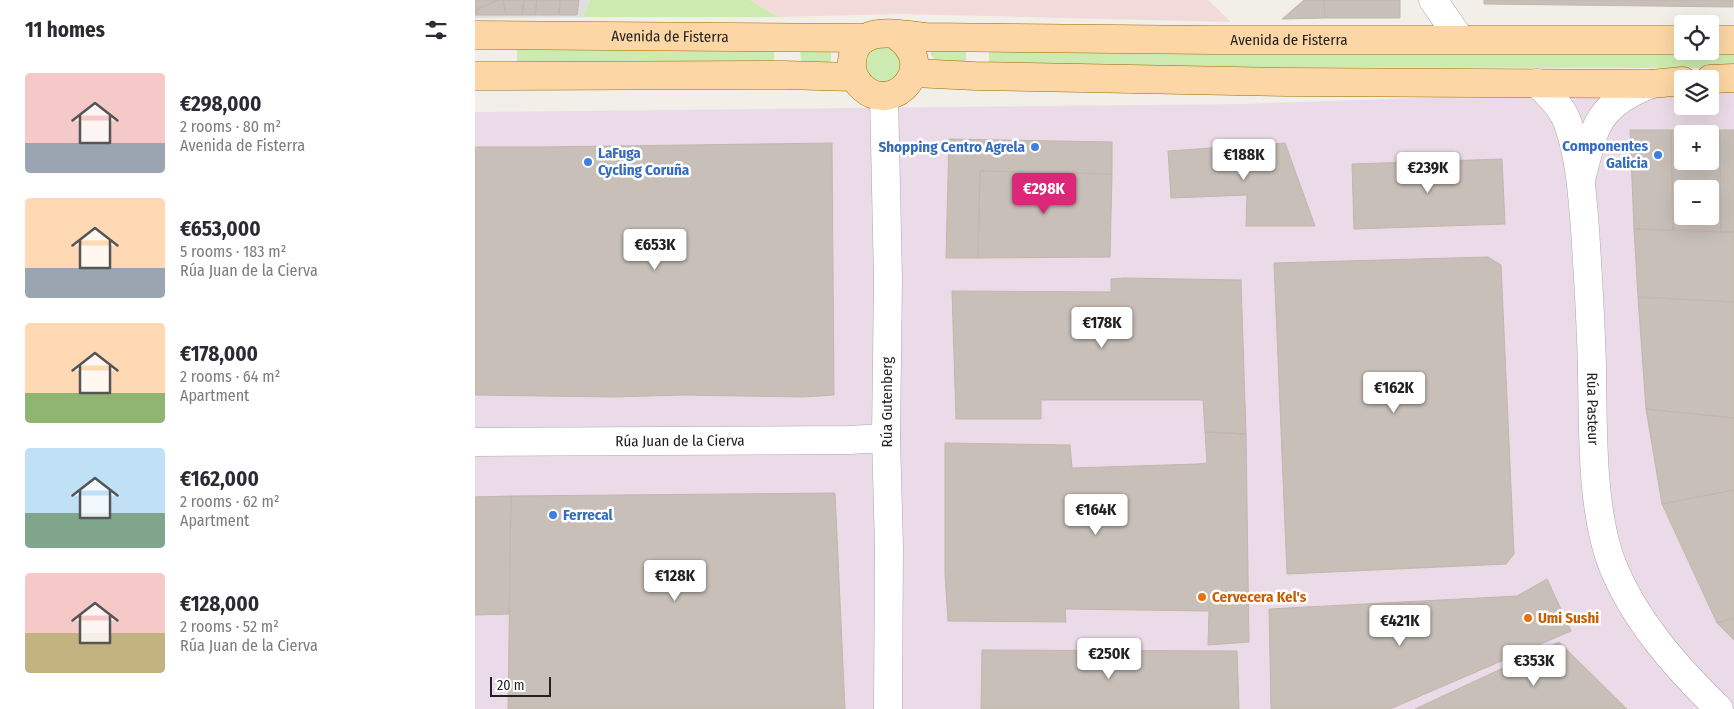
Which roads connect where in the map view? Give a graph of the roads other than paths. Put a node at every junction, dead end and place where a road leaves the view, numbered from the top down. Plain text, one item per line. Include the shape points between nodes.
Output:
1 (1433, 0) edge
2 (1734, 28) edge
3 (1719, 33) edge
4 (475, 35) edge
5 (895, 35) junction
6 (866, 38) junction
7 (1460, 39) junction
8 (1674, 40) edge
9 (1719, 40) edge
10 (1734, 40) edge
11 (913, 73) junction
12 (475, 76) edge
13 (854, 77) junction
14 (1537, 83) junction
15 (1674, 83) edge
16 (1651, 84) junction
17 (885, 96) junction
18 (1581, 180) junction
19 (886, 438) junction
20 (475, 442) edge
21 (888, 709) edge
22 (1719, 709) edge

1 - 7 street
2 - 3 street
4 - 6 main road, Avenida de Fisterra
5 - 6 main road, Avenida de Fisterra via 880,33
5 - 7 main road, Avenida de Fisterra via 1212,40
5 - 11 main road via 911,49
6 - 13 main road via 854,51
7 - 8 main road, Avenida de Fisterra
9 - 10 main road
11 - 14 main road
11 - 17 main road via 903,89
12 - 13 main road
13 - 17 main road via 863,89
14 - 16 main road
14 - 18 street, Rúa Pasteur via 1557,103 1567,120
15 - 16 main road
16 - 18 street via 1614,103 1599,120
17 - 19 street, Rúa Gutenberg
18 - 22 street, Rúa Pasteur via 1591,311 1597,482 1606,542 1612,563 1640,618 1673,660
19 - 20 street, Rúa Juan de la Cierva
19 - 21 street, Rúa Gutenberg

